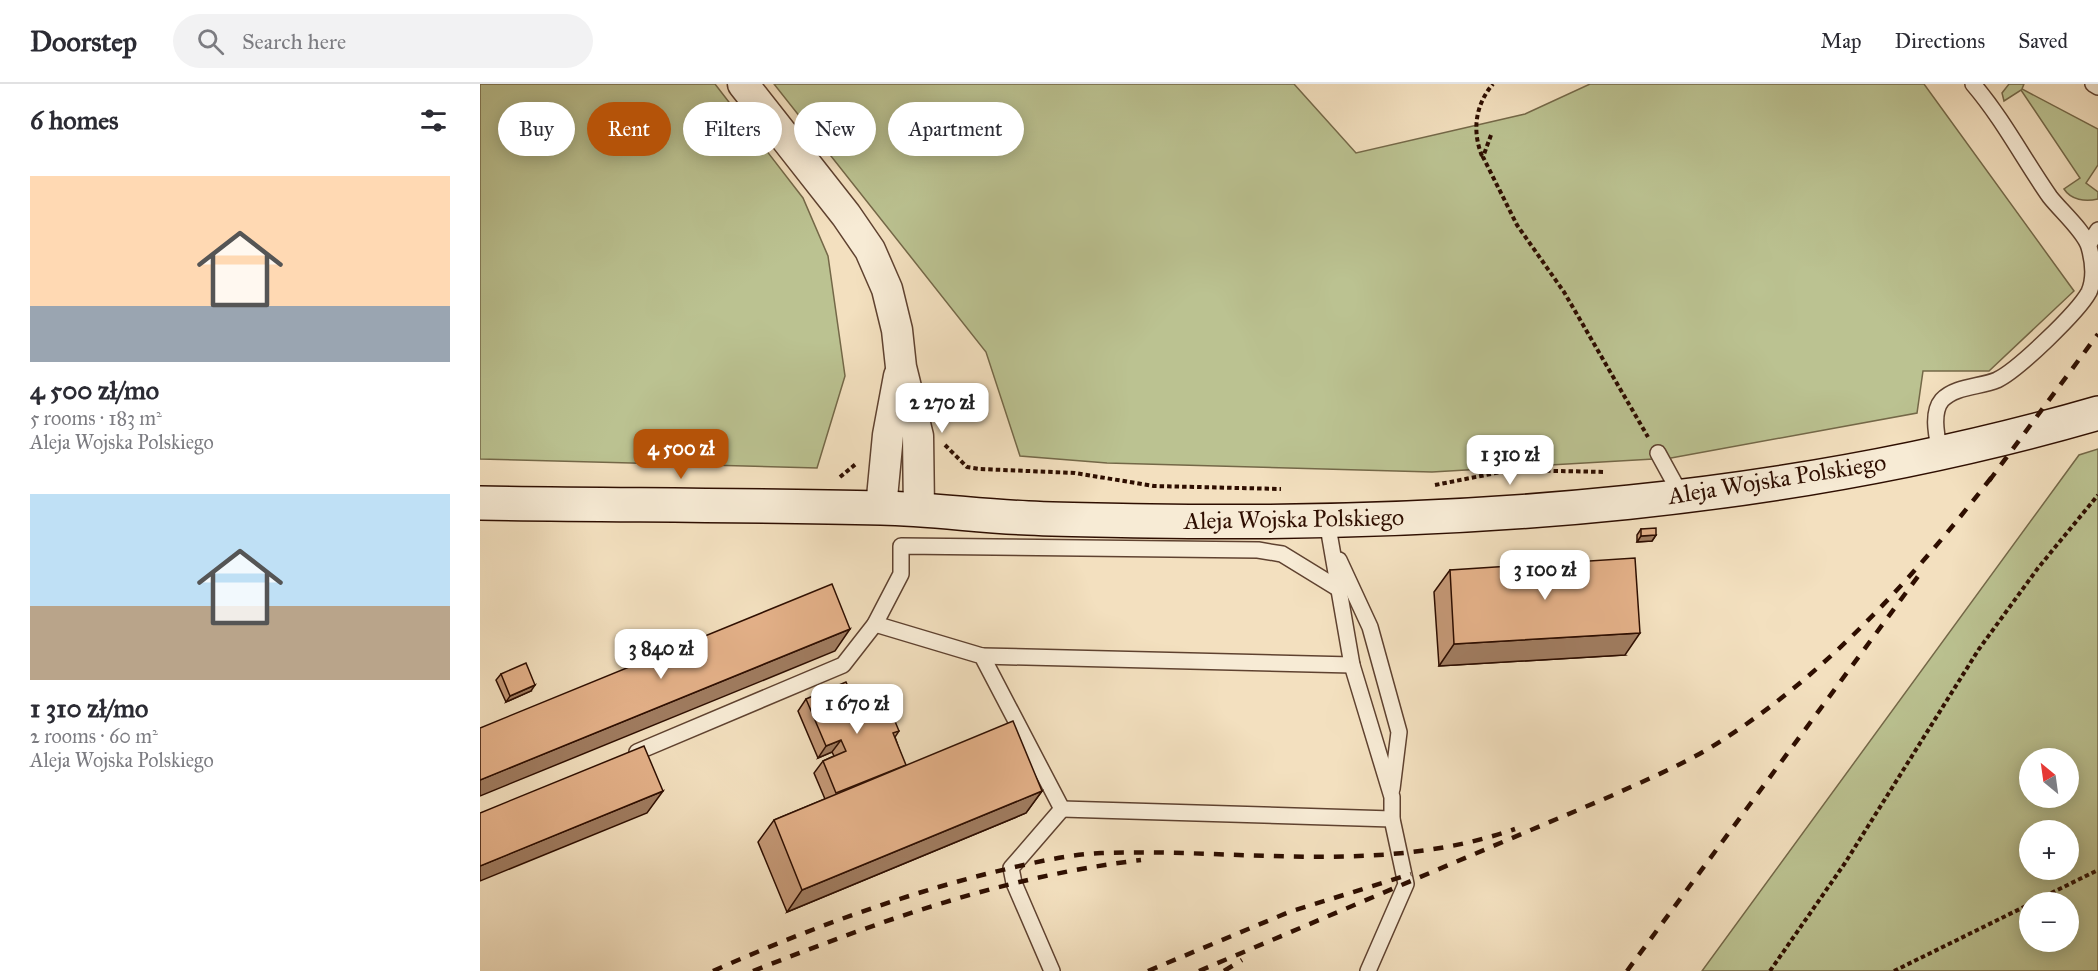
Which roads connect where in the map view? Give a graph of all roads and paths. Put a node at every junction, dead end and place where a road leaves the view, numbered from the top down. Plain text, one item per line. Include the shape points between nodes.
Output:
1 (743, 84) edge
2 (1493, 84) edge
3 (2093, 84) edge
4 (1977, 85) edge
5 (2098, 87) edge
6 (1491, 135) dead end
7 (1483, 157) junction
8 (2098, 230) edge
9 (2089, 244) junction
10 (901, 367) junction
11 (2098, 413) edge
12 (938, 436) dead end
13 (1658, 453) joint
14 (1940, 453) junction
15 (859, 460) dead end
16 (1613, 472) dead end
17 (832, 480) dead end
18 (1427, 488) dead end
19 (1291, 489) dead end
20 (1681, 495) junction
21 (2098, 495) edge
22 (480, 503) edge
23 (881, 508) junction
24 (919, 510) junction
25 (1330, 535) junction
26 (1339, 589) junction
27 (875, 624) junction
28 (982, 656) junction
29 (1352, 665) junction
30 (638, 752) edge
31 (1392, 797) junction
32 (1062, 809) junction
33 (1392, 819) junction
34 (2098, 870) edge
35 (2053, 892) edge
36 (2019, 908) edge
37 (1052, 971) edge
38 (1368, 971) edge
39 (1770, 971) edge
40 (1894, 971) edge

1 - 10 street via 870,250 897,330
2 - 7 path via 1477,117 1476,136
3 - 5 lane
4 - 9 lane via 2051,197
6 - 7 path
7 - 13 path via 1517,225 1564,292
8 - 9 lane
9 - 14 lane via 2093,277 2079,305 2015,368 1997,380 1951,393 1942,400 1936,419
10 - 23 street via 888,435
10 - 24 street via 918,436
11 - 14 main road, Aleja Wojska Polskiego
12 - 19 path via 967,467 980,470 1075,473 1154,486
13 - 20 lane
14 - 20 main road, Aleja Wojska Polskiego via 1823,476
15 - 17 path via 843,476
16 - 18 path via 1511,470
20 - 25 main road, Aleja Wojska Polskiego via 1470,514
21 - 39 path via 1979,649 1845,863
22 - 23 main road, Aleja Wojska Polskiego
23 - 24 main road, Aleja Wojska Polskiego
24 - 25 main road, Aleja Wojska Polskiego
25 - 26 lane
25 - 31 lane via 1370,627 1399,732
26 - 27 lane via 1282,554 1258,550 902,546 901,574
26 - 29 lane
27 - 28 lane
27 - 30 lane via 843,666
28 - 29 lane
28 - 32 lane
29 - 31 lane
31 - 33 lane
32 - 33 lane
32 - 37 lane via 1011,868
33 - 38 lane via 1406,884
34 - 35 path
36 - 40 path

